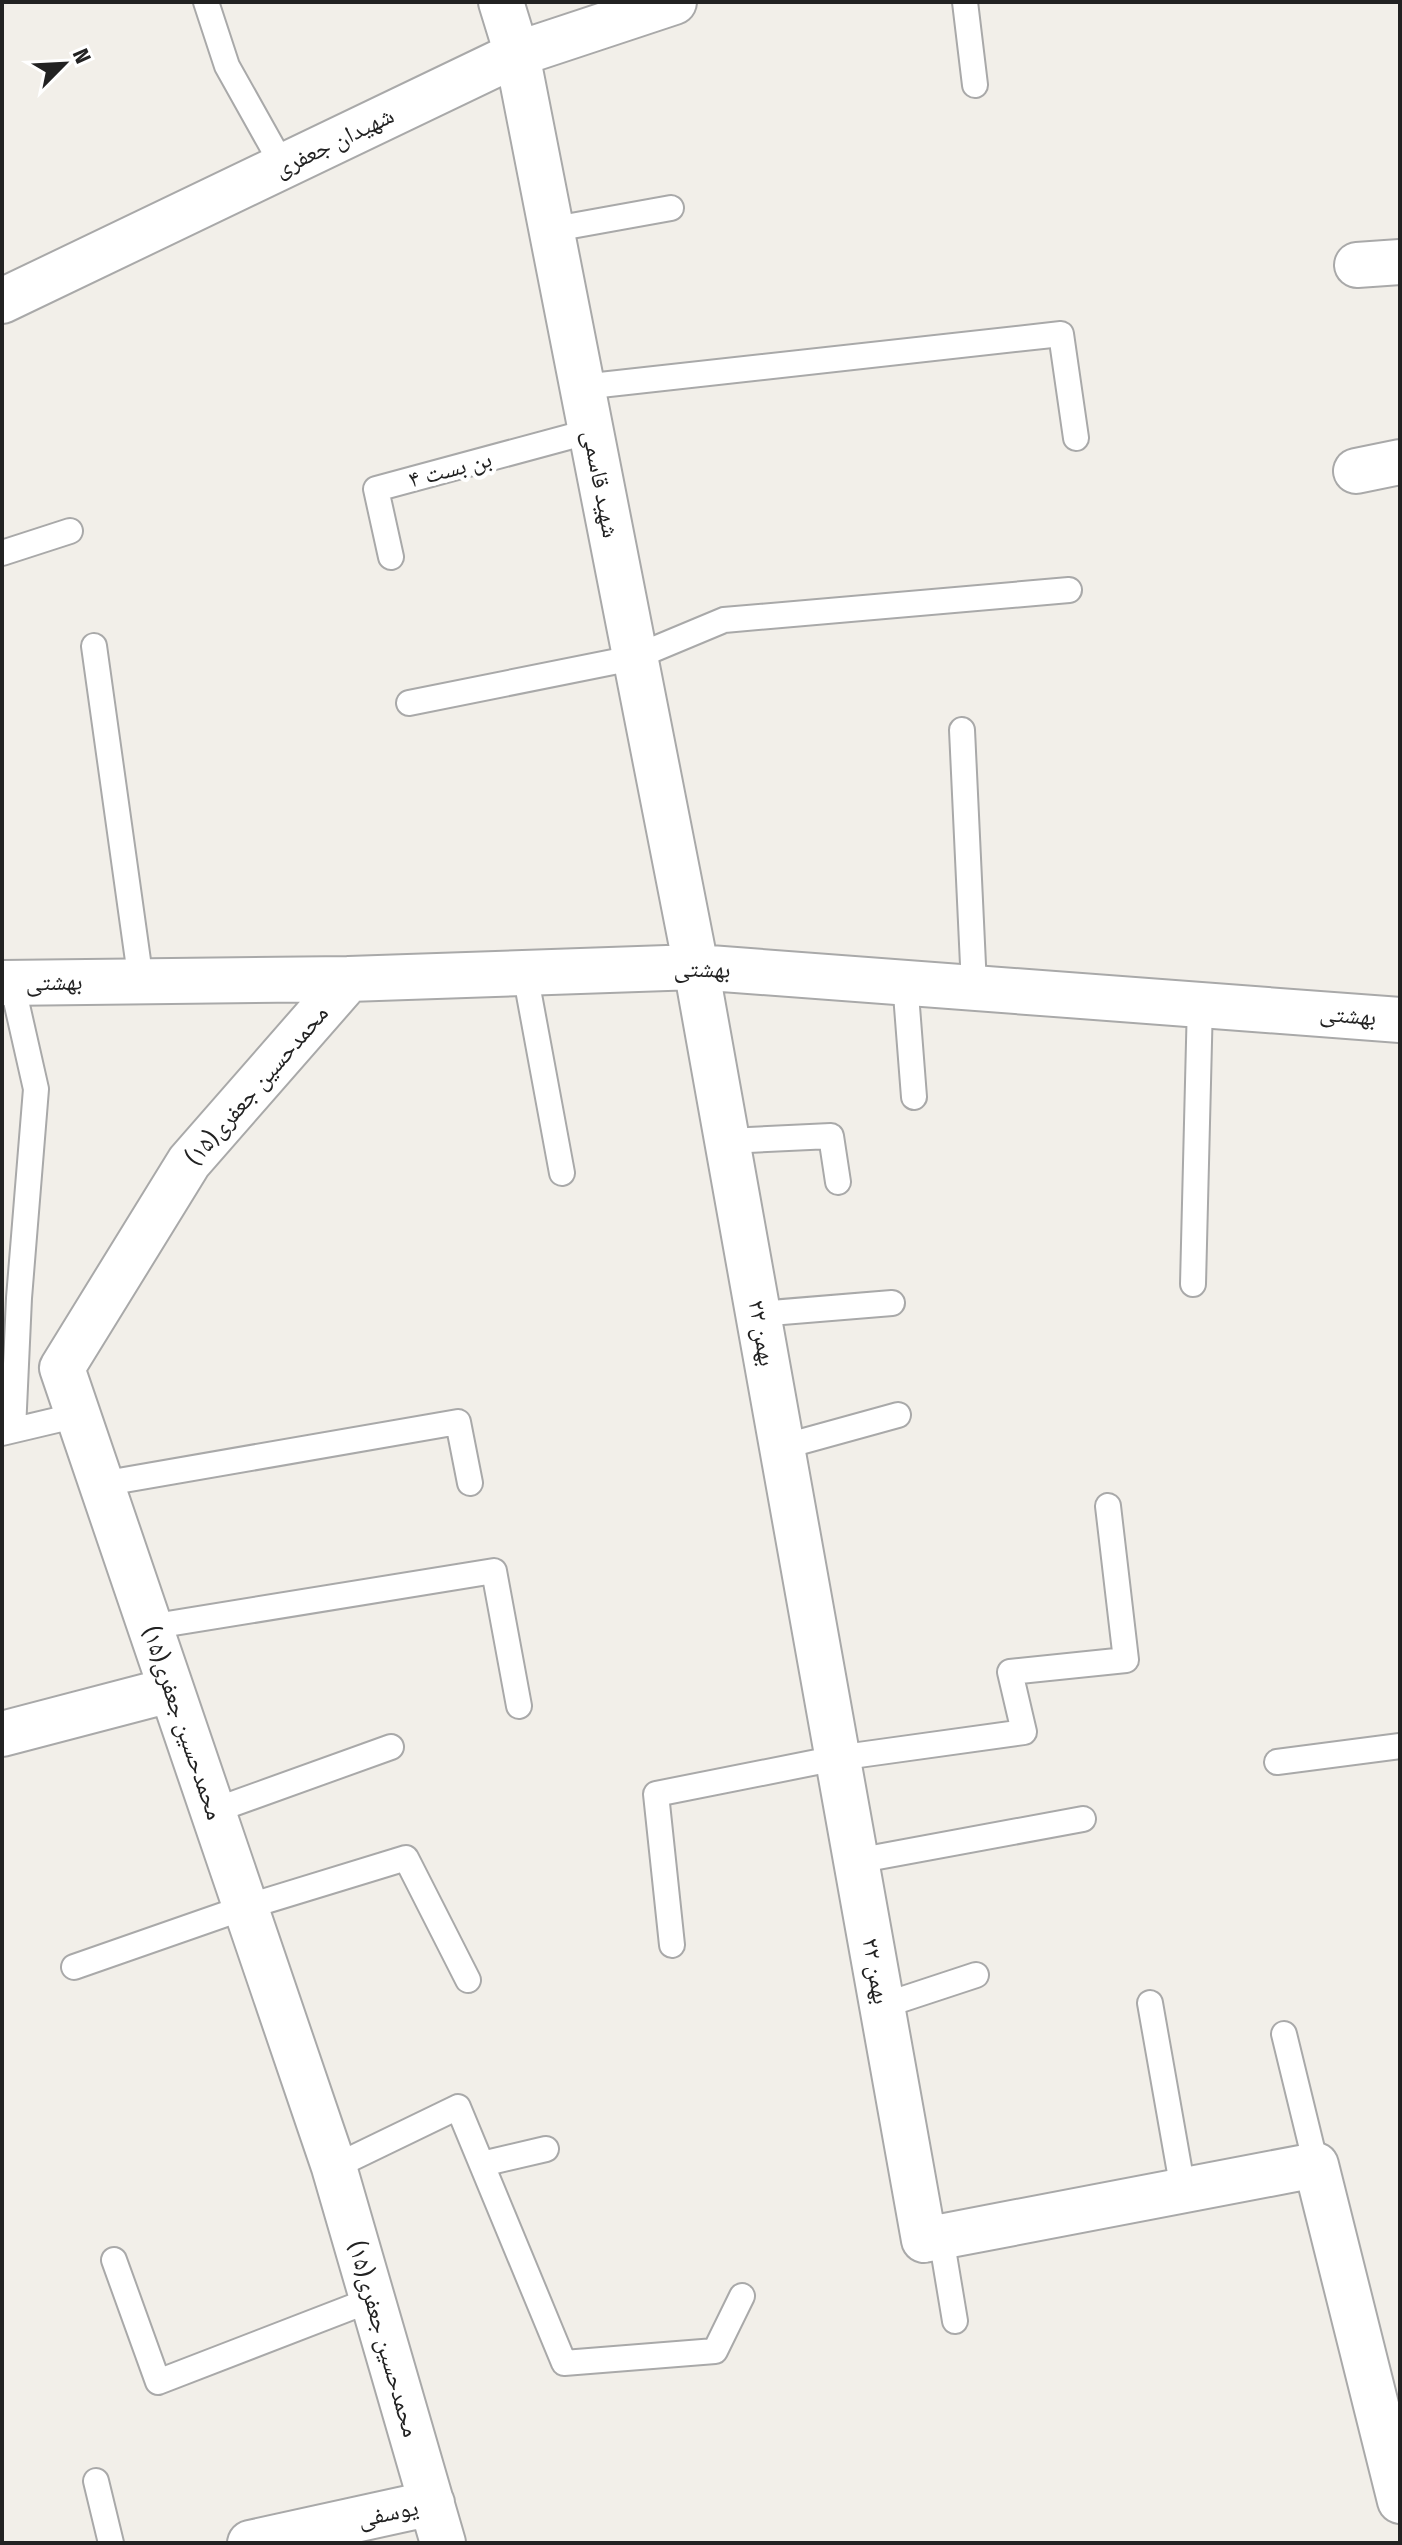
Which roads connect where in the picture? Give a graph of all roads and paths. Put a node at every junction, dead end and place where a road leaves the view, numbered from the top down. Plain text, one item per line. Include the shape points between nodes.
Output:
1 (206, 2) edge
2 (501, 2) edge
3 (674, 2) edge
4 (965, 2) edge
5 (517, 54) junction
6 (975, 85) dead end
7 (283, 166) junction
8 (671, 208) dead end
9 (549, 230) junction
10 (1400, 262) edge
11 (1357, 265) dead end
12 (2, 301) edge
13 (582, 387) junction
14 (591, 431) junction
15 (1076, 438) dead end
16 (1400, 462) edge
17 (1356, 471) dead end
18 (70, 531) dead end
19 (2, 553) edge
20 (391, 557) dead end
21 (1069, 590) dead end
22 (94, 646) dead end
23 (633, 658) junction
24 (409, 703) dead end
25 (962, 730) dead end
26 (696, 967) junction
27 (525, 973) junction
28 (349, 979) junction
29 (905, 981) junction
30 (141, 982) junction
31 (7, 983) edge
32 (974, 986) junction
33 (1200, 1002) junction
34 (1400, 1020) edge
35 (914, 1097) dead end
36 (728, 1141) junction
37 (562, 1173) dead end
38 (838, 1182) dead end
39 (1193, 1284) dead end
40 (892, 1303) dead end
41 (758, 1314) junction
42 (78, 1415) junction
43 (898, 1415) dead end
44 (8, 1432) edge
45 (782, 1447) junction
46 (470, 1483) dead end
47 (101, 1484) junction
48 (1108, 1506) dead end
49 (149, 1627) junction
50 (170, 1690) junction
51 (519, 1706) dead end
52 (2, 1734) edge
53 (1400, 1746) edge
54 (391, 1747) dead end
55 (837, 1758) junction
56 (1277, 1762) dead end
57 (213, 1811) junction
58 (1083, 1819) dead end
59 (856, 1861) junction
60 (246, 1907) junction
61 (672, 1945) dead end
62 (74, 1967) dead end
63 (976, 1975) dead end
64 (468, 1980) dead end
65 (1150, 2003) dead end
66 (882, 2006) junction
67 (1284, 2034) dead end
68 (546, 2149) dead end
69 (482, 2164) junction
70 (1316, 2165) junction
71 (334, 2167) junction
72 (1183, 2190) junction
73 (941, 2237) junction
74 (114, 2260) dead end
75 (742, 2296) dead end
76 (373, 2299) junction
77 (955, 2321) dead end
78 (96, 2481) dead end
79 (1400, 2501) edge
80 (437, 2523) edge
81 (111, 2543) edge
82 (250, 2543) edge

1 - 7 lane via 227,66
2 - 5 street, شهید قاسمی
3 - 5 street, شهیدان جعفری
4 - 6 lane
5 - 7 street, شهیدان جعفری
5 - 9 street, شهید قاسمی
7 - 12 street, شهیدان جعفری
8 - 9 lane
9 - 13 street, شهید قاسمی
10 - 11 street
13 - 14 street, شهید قاسمی
13 - 15 lane via 1061,334
14 - 20 lane, بن بست ۴ via 376,489
14 - 23 street, شهید قاسمی
16 - 17 street
18 - 19 lane
21 - 23 lane via 724,620
22 - 30 lane
23 - 24 lane
23 - 26 street, شهید قاسمی
25 - 32 lane
26 - 27 street, بهشتی
26 - 29 street, بهشتی
26 - 36 street, ۲۲ بهمن
27 - 28 street, بهشتی
27 - 37 lane
28 - 30 street, بهشتی
28 - 42 street, محمدحسین جعفری(۱۵) via 181,1175 62,1368
29 - 32 street, بهشتی
29 - 35 lane
30 - 31 street, بهشتی
31 - 44 lane via 36,1089
32 - 33 street, بهشتی
33 - 34 street, بهشتی
33 - 39 lane
36 - 38 lane via 831,1136
36 - 41 street, ۲۲ بهمن
40 - 41 lane
41 - 45 street, ۲۲ بهمن
42 - 44 lane
42 - 47 street, محمدحسین جعفری(۱۵)
43 - 45 lane
45 - 55 street, ۲۲ بهمن
46 - 47 lane via 458,1422
47 - 49 street, محمدحسین جعفری(۱۵)
48 - 55 lane via 1126,1660 1010,1672 1024,1732
49 - 50 street, محمدحسین جعفری(۱۵)
49 - 51 lane via 494,1571
50 - 52 street
50 - 57 street, محمدحسین جعفری(۱۵)
53 - 56 lane
54 - 57 lane
55 - 59 street, ۲۲ بهمن
55 - 61 lane via 656,1794
57 - 60 street, محمدحسین جعفری(۱۵)
58 - 59 lane
59 - 66 street, ۲۲ بهمن
60 - 62 lane
60 - 64 lane via 406,1858
60 - 71 street, محمدحسین جعفری(۱۵)
63 - 66 lane
65 - 72 lane
66 - 73 street, ۲۲ بهمن via 924,2240
67 - 70 lane
68 - 69 lane
69 - 71 lane via 458,2107
69 - 75 lane via 564,2363 715,2351
70 - 72 street
70 - 79 street
71 - 76 street, محمدحسین جعفری(۱۵)
72 - 73 street
73 - 77 lane
74 - 76 lane via 158,2382
76 - 80 street, محمدحسین جعفری(۱۵)
78 - 81 lane
80 - 82 street, یوسفی

